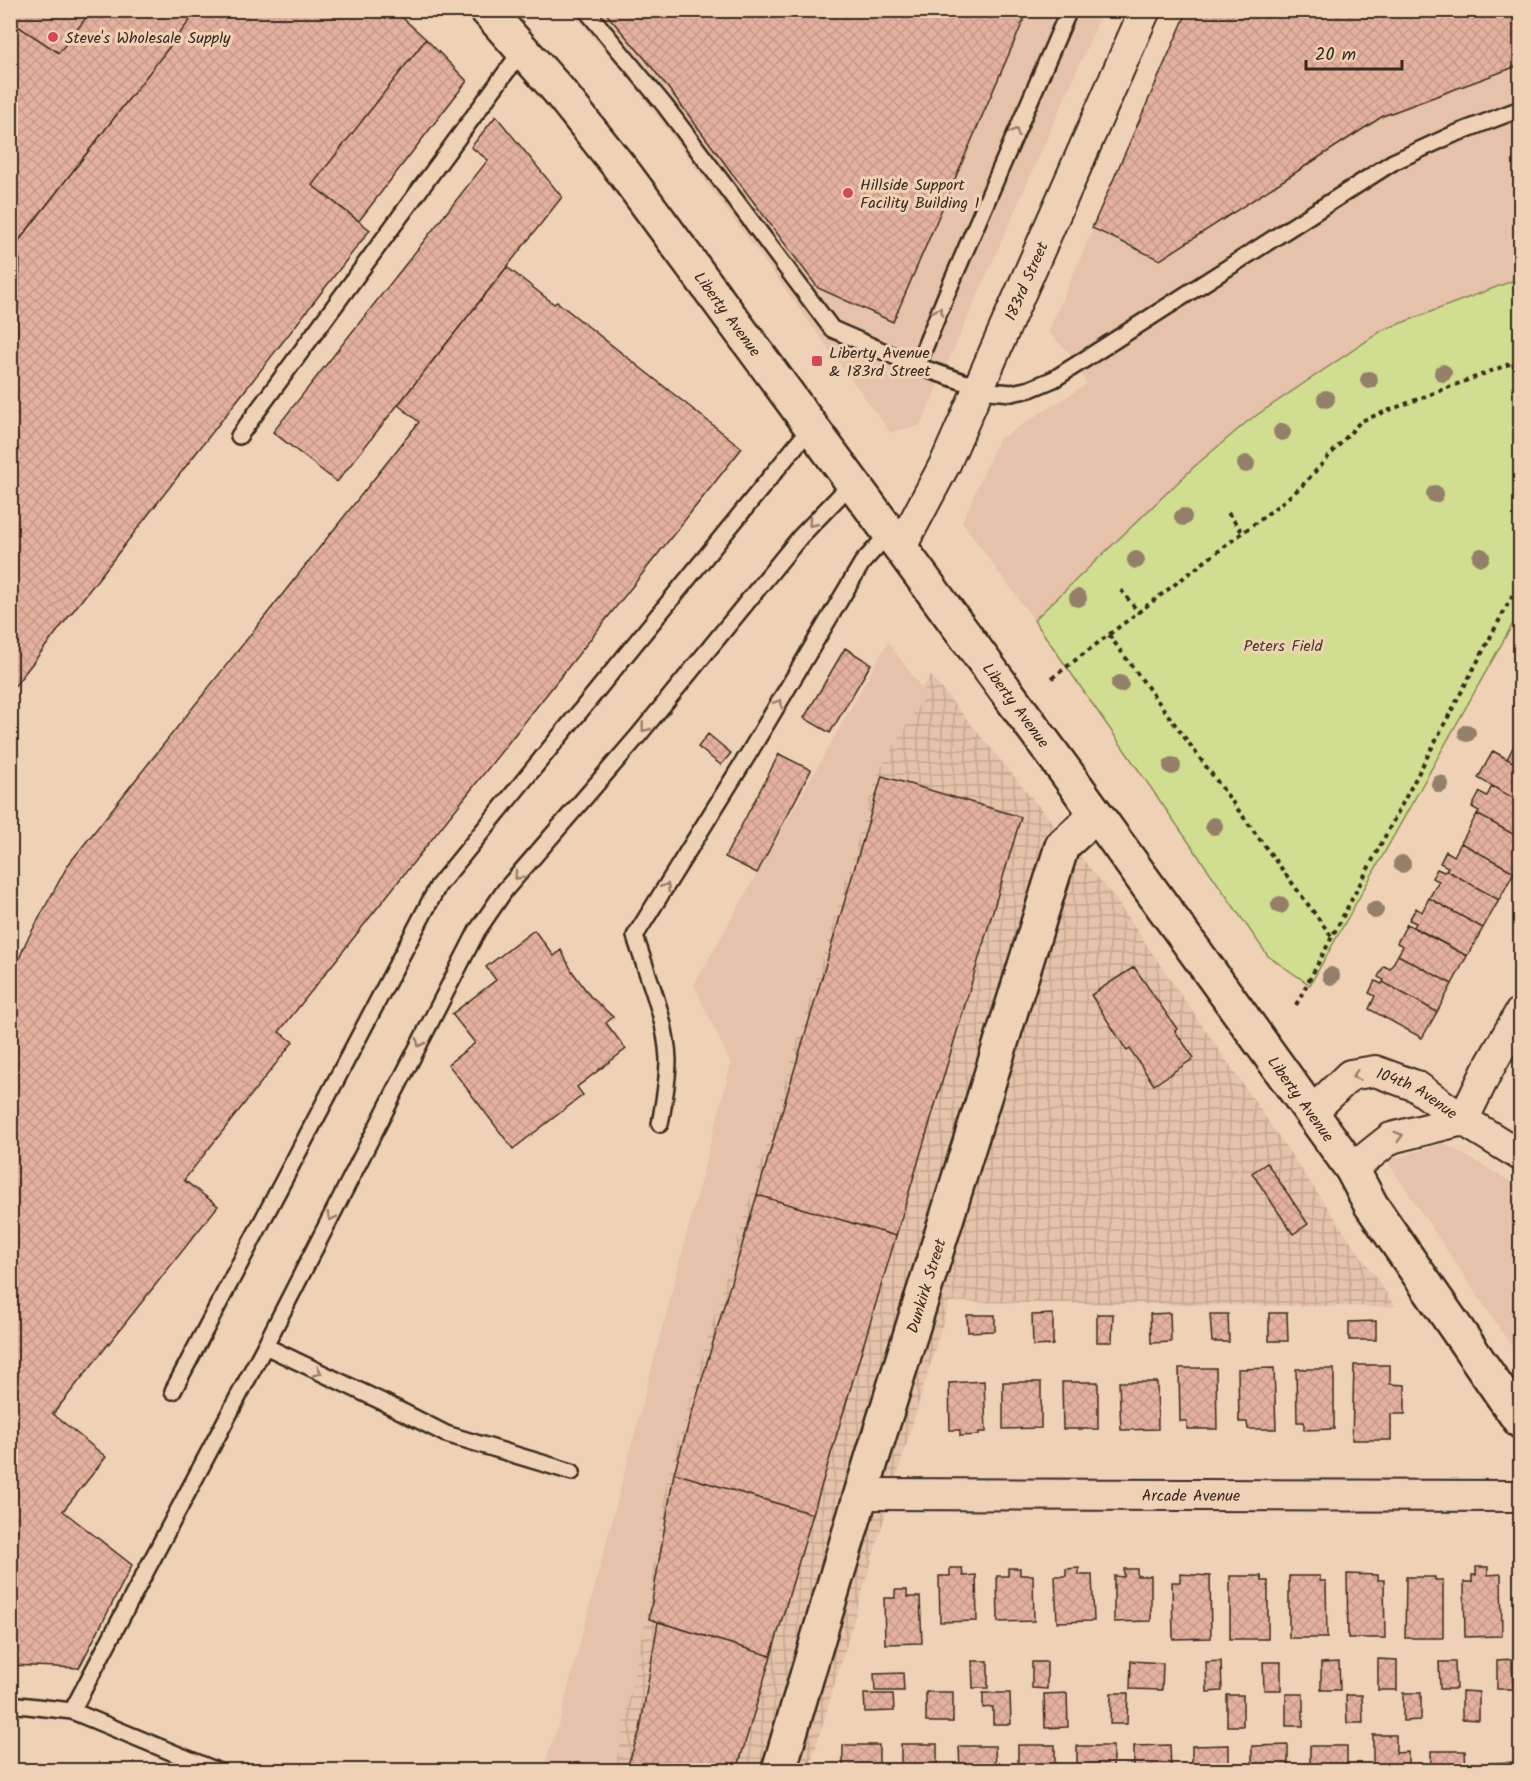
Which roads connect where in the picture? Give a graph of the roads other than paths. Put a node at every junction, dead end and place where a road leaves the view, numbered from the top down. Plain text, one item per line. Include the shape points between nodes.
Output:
1 (487, 10) edge
2 (586, 10) edge
3 (1069, 10) edge
4 (1145, 10) edge
5 (523, 49) junction
6 (1521, 109) edge
7 (917, 366) junction
8 (979, 389) junction
9 (812, 426) junction
10 (239, 436) dead end
11 (853, 482) junction
12 (895, 540) junction
13 (1096, 815) junction
14 (1521, 1013) edge
15 (1312, 1112) junction
16 (1463, 1120) junction
17 (660, 1124) dead end
18 (1521, 1155) edge
19 (1352, 1169) junction
20 (265, 1346) junction
21 (173, 1391) dead end
22 (1521, 1421) edge
23 (572, 1472) dead end
24 (861, 1494) junction
25 (1521, 1496) edge
26 (10, 1704) edge
27 (72, 1712) junction
28 (215, 1770) edge
29 (779, 1770) edge

1 - 5 main road, Liberty Avenue
2 - 7 lane via 684,130 832,329
7 -> 3 lane
4 - 8 street, 183rd Street
5 - 9 main road, Liberty Avenue via 625,174
5 - 10 lane
6 - 8 lane via 1393,162 1054,379 1012,393
7 - 8 lane
8 - 12 street, 183rd Street via 946,462
9 - 11 main road, Liberty Avenue
9 - 21 lane via 438,886
11 - 12 main road, Liberty Avenue
11 -> 20 lane via 800,537 490,912
12 - 13 main road, Liberty Avenue
17 -> 12 lane via 667,1077 666,1041 635,936 862,563
13 - 15 main road, Liberty Avenue
13 - 24 main road, Dunkirk Street via 1062,846
14 - 16 street
16 -> 15 street, 104th Avenue via 1416,1086 1375,1071 1350,1075
15 - 19 main road, Liberty Avenue
16 - 18 street, 104th Avenue
19 -> 16 street, 104th Avenue via 1391,1138
19 - 22 main road, Liberty Avenue via 1371,1205
20 -> 23 lane via 446,1434
20 - 27 lane
24 - 25 street, Arcade Avenue
24 - 29 main road, Dunkirk Street
26 - 27 lane
27 - 28 lane

